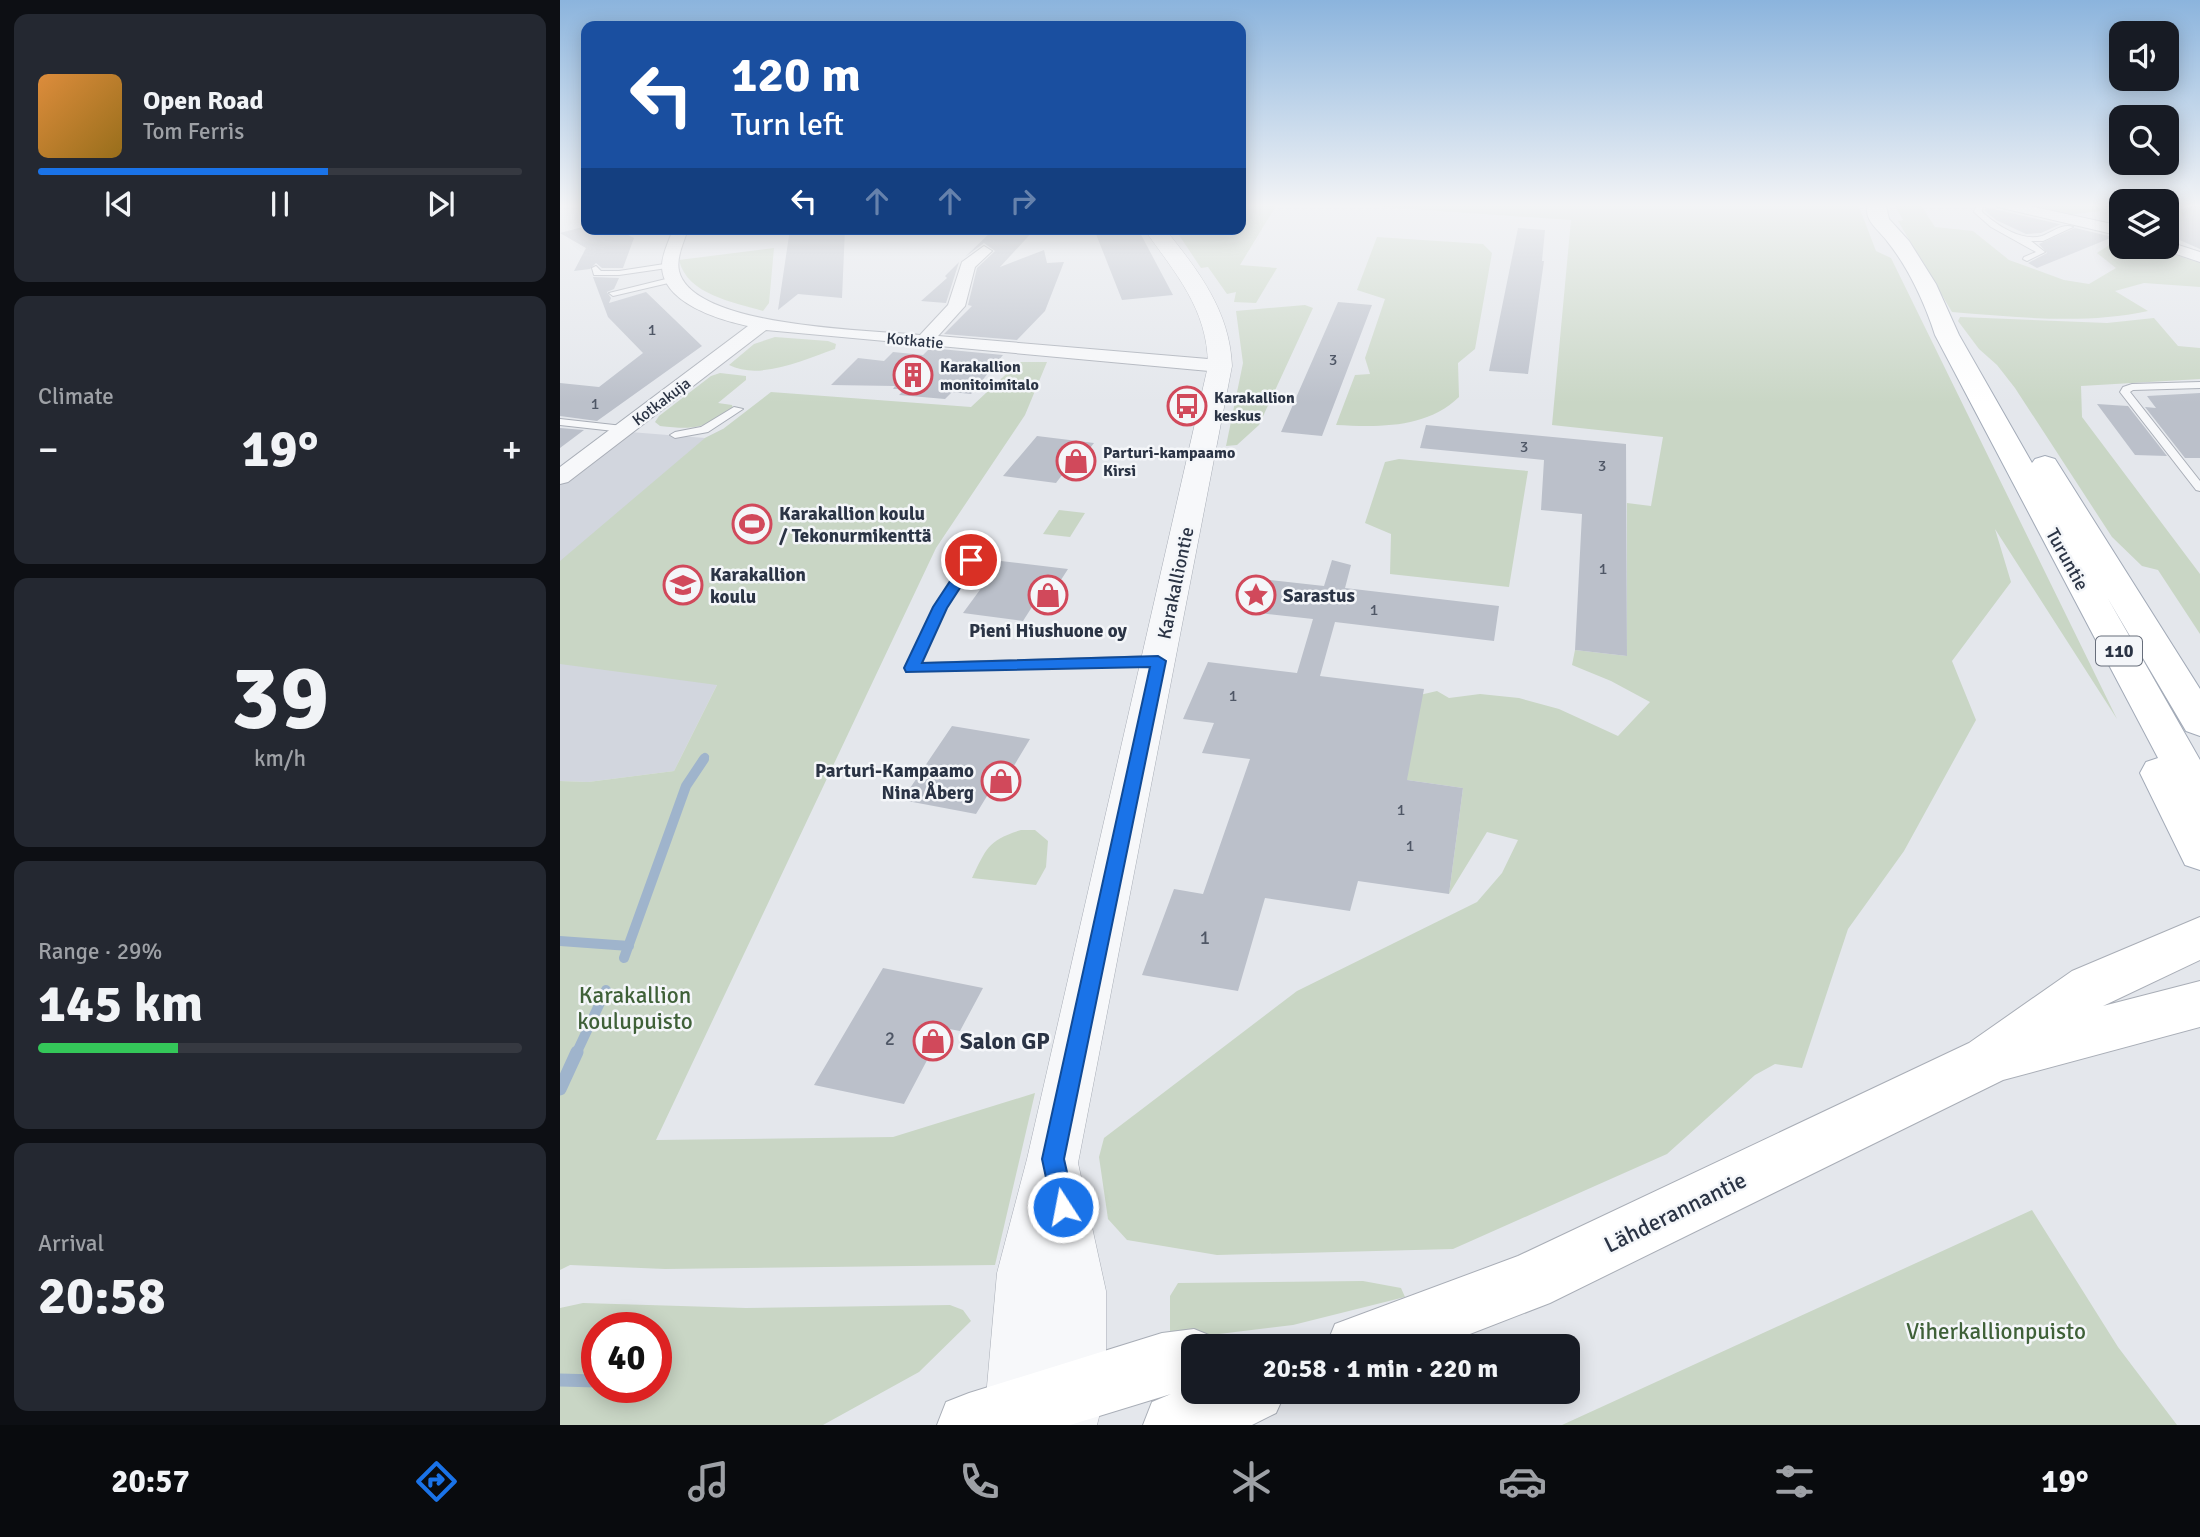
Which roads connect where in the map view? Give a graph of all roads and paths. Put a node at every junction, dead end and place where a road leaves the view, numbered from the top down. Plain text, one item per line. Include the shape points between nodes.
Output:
1 (596, 270) edge
2 (966, 270) edge
3 (1186, 270) edge
4 (1915, 270) edge
5 (673, 272) junction
6 (613, 293) dead end
7 (1942, 317) junction
8 (761, 325) junction
9 (923, 341) junction
10 (1220, 366) junction
11 (2200, 385) edge
12 (738, 409) dead end
13 (560, 422) edge
14 (623, 429) junction
15 (675, 435) dead end
16 (560, 477) edge
17 (2200, 488) edge
18 (2039, 505) junction
19 (971, 560) dead end
20 (1158, 661) junction
21 (2200, 721) edge
22 (2200, 798) edge
23 (2200, 852) edge
24 (2200, 938) edge
25 (2200, 1004) edge
26 (1987, 1061) junction
27 (1389, 1334) edge
28 (1181, 1362) edge
29 (1224, 1404) edge
30 (1031, 1415) edge
31 (1175, 1425) edge

1 - 5 lane
2 - 9 street via 956,306
3 - 10 street, Karakalliontie via 1206,304 1221,351
4 - 7 main road, Turuntie / 110
5 - 6 lane
5 - 8 street, Kotkatie via 693,299
7 - 18 main road, Turuntie / 110 via 1947,335
7 - 21 main road, Turuntie / 110 via 1964,336 2010,408
8 - 9 street, Kotkatie
8 - 14 street, Kotkakuja
9 - 10 street, Kotkatie
10 - 20 street, Karakalliontie
11 - 17 lane via 2132,387 2125,393
12 - 15 lane via 704,430
13 - 14 lane
14 - 16 street, Kotkakuja
18 - 22 main road, Turuntie / 110
18 - 23 main road via 2052,563
19 - 20 lane via 940,607 912,668
20 - 30 street, Karakalliontie via 1025,1273
24 - 26 main road, Lähderannantie via 2089,987
25 - 26 main road, Lähderannantie
26 - 27 main road, Lähderannantie via 1529,1282
28 - 30 main road via 1162,1364
29 - 31 main road

